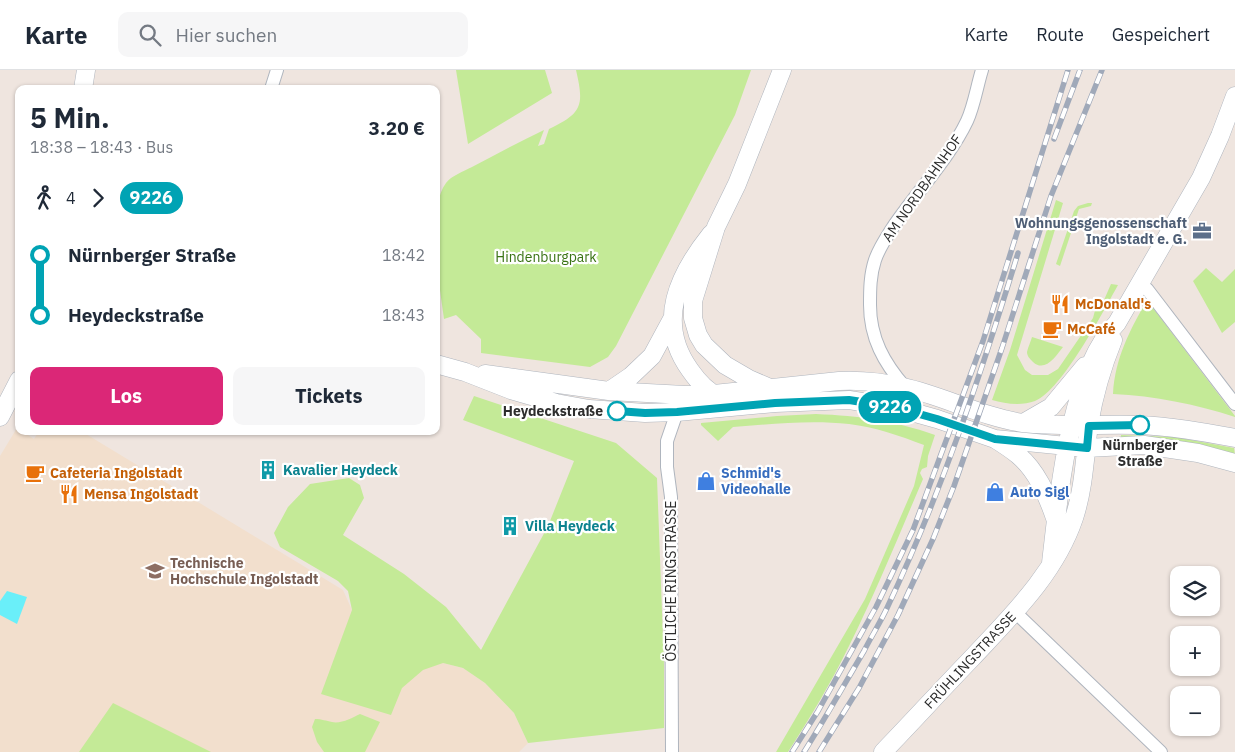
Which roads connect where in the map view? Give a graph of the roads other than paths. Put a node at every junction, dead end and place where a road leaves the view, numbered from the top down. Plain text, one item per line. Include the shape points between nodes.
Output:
1 (86, 70) edge
2 (277, 70) edge
3 (782, 70) edge
4 (982, 70) edge
5 (84, 85) edge
6 (273, 85) edge
7 (1235, 96) edge
8 (716, 227) junction
9 (1140, 283) junction
10 (672, 319) junction
11 (1117, 323) junction
12 (704, 345) junction
13 (1094, 356) junction
14 (440, 365) edge
15 (465, 372) junction
16 (694, 375) junction
17 (905, 387) junction
18 (15, 388) edge
19 (770, 388) junction
20 (609, 391) junction
21 (714, 394) junction
22 (685, 395) junction
23 (1235, 404) edge
24 (752, 405) junction
25 (677, 412) junction
26 (0, 417) edge
27 (1024, 423) junction
28 (1071, 425) junction
29 (1089, 426) junction
30 (1235, 438) edge
31 (995, 439) junction
32 (1067, 446) junction
33 (1087, 448) junction
34 (1235, 463) edge
35 (1056, 521) junction
36 (1051, 563) junction
37 (1015, 612) junction
38 (672, 752) edge
39 (883, 752) edge
40 (1161, 752) edge

1 - 5 street
2 - 6 street
3 - 8 street via 737,184
4 - 17 street, AM NORDBAHNHOF via 968,120 899,218 875,260 870,285 870,322 880,353 890,371
7 - 9 street via 1201,178
8 - 10 street via 693,256 675,296
8 - 12 street via 693,301 693,318
9 - 11 street
9 - 23 street
10 - 16 street via 679,353
10 - 20 street via 652,356
11 - 13 street
11 - 29 street
12 - 16 street via 704,355
12 - 19 street via 725,364
13 - 27 street via 1051,407
13 - 28 street
14 - 15 street
15 - 20 street
15 - 25 street via 511,390 572,406 645,413
16 - 21 street
16 - 22 street
17 - 19 street via 858,380
17 - 27 street
18 - 26 street
19 - 21 street
20 - 22 street
21 - 22 street
21 - 24 street
22 - 25 street
24 - 25 street
24 - 31 street via 849,400 894,407
25 - 38 street, ÖSTLICHE RINGSTRASSE via 667,441 671,497
27 - 28 street
28 - 29 street
28 - 32 street, FRÜHLINGSTRASSE
29 - 30 street via 1140,425 1188,429
29 - 33 street, FRÜHLINGSTRASSE
31 - 32 street
31 - 35 street via 1019,456 1036,478
32 - 33 street
32 - 35 street, FRÜHLINGSTRASSE
33 - 34 street via 1144,446 1198,453
33 - 36 street, FRÜHLINGSTRASSE via 1074,516
35 - 36 street, FRÜHLINGSTRASSE
36 - 37 street, FRÜHLINGSTRASSE
37 - 39 street, FRÜHLINGSTRASSE
37 - 40 street

